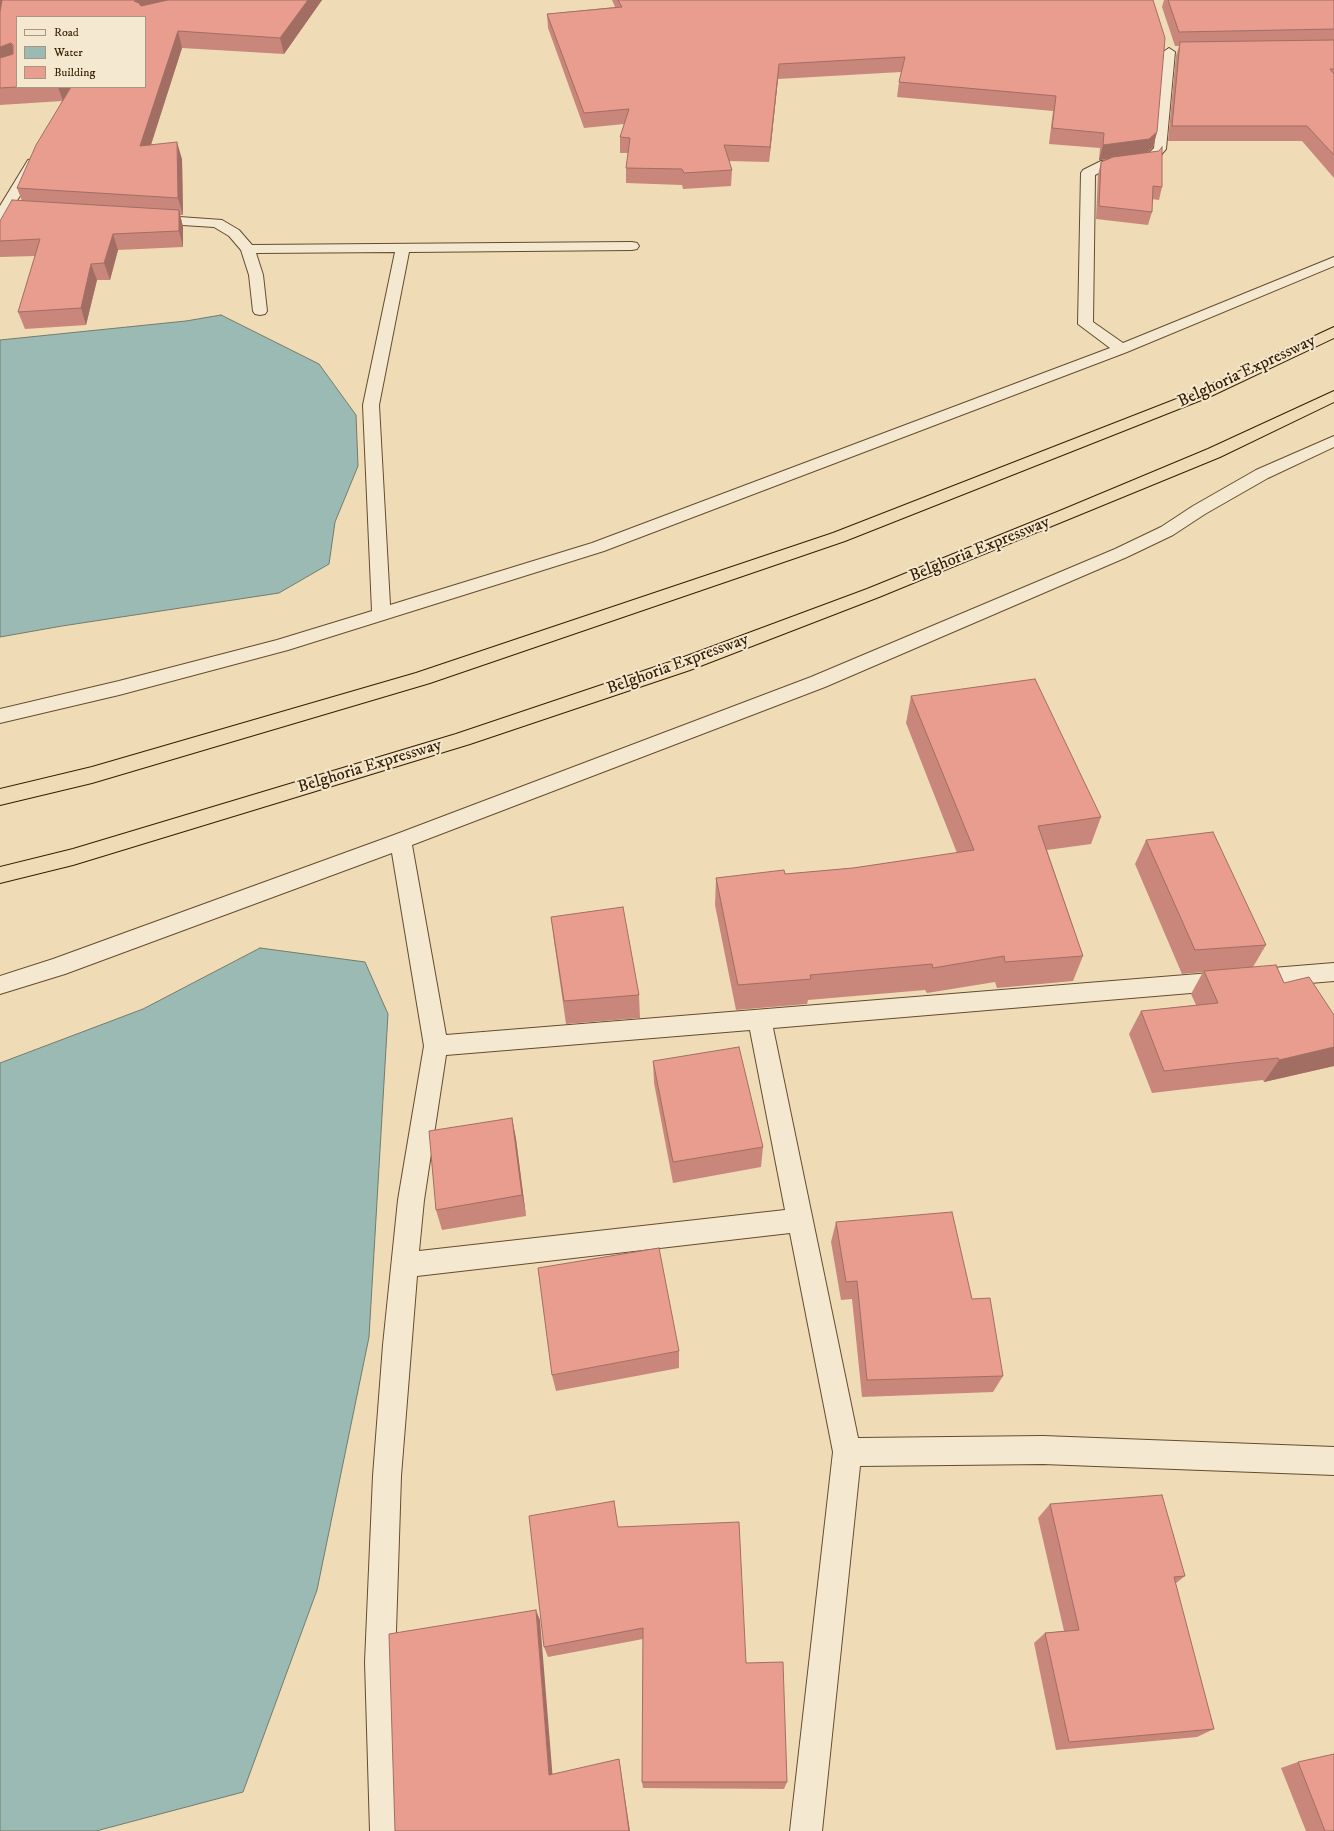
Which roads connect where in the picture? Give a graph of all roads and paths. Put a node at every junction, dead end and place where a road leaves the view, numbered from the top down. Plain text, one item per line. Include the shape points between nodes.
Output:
1 (1184, 51) edge
2 (39, 153) edge
3 (20, 211) edge
4 (2, 214) edge
5 (139, 218) edge
6 (632, 246) dead end
7 (403, 248) junction
8 (248, 249) junction
9 (1334, 261) edge
10 (260, 311) dead end
11 (1334, 332) edge
12 (1122, 349) junction
13 (1334, 396) edge
14 (1334, 441) edge
15 (381, 615) junction
16 (0, 716) edge
17 (0, 797) edge
18 (401, 841) junction
19 (0, 875) edge
20 (1334, 972) edge
21 (0, 985) edge
22 (759, 1019) junction
23 (436, 1046) junction
24 (799, 1220) junction
25 (404, 1265) junction
26 (847, 1452) junction
27 (1334, 1461) edge
28 (386, 1831) edge
29 (806, 1831) edge

1 - 12 street via 1168,48 1160,149 1150,160 1106,164 1088,173 1085,324
2 - 4 street
3 - 4 street
5 - 8 street via 218,223 234,233
6 - 7 street
7 - 8 street
7 - 15 street via 371,405
8 - 10 street via 256,275
9 - 12 street
11 - 17 highway, Belghoria Expressway via 1203,394 839,537 423,678 92,775
12 - 15 street via 598,547
13 - 19 highway, Belghoria Expressway via 1214,453 1061,517 873,593 683,665 462,739 73,857
14 - 18 street via 1262,474 1168,531 1107,560 818,682
15 - 16 street via 281,645 119,688
18 - 21 street via 57,967
18 - 23 street
20 - 22 street
22 - 23 street
22 - 24 street
23 - 25 street via 411,1200
24 - 25 street
24 - 26 street
25 - 28 street via 387,1476 380,1662
26 - 27 street via 1043,1450
26 - 29 street

